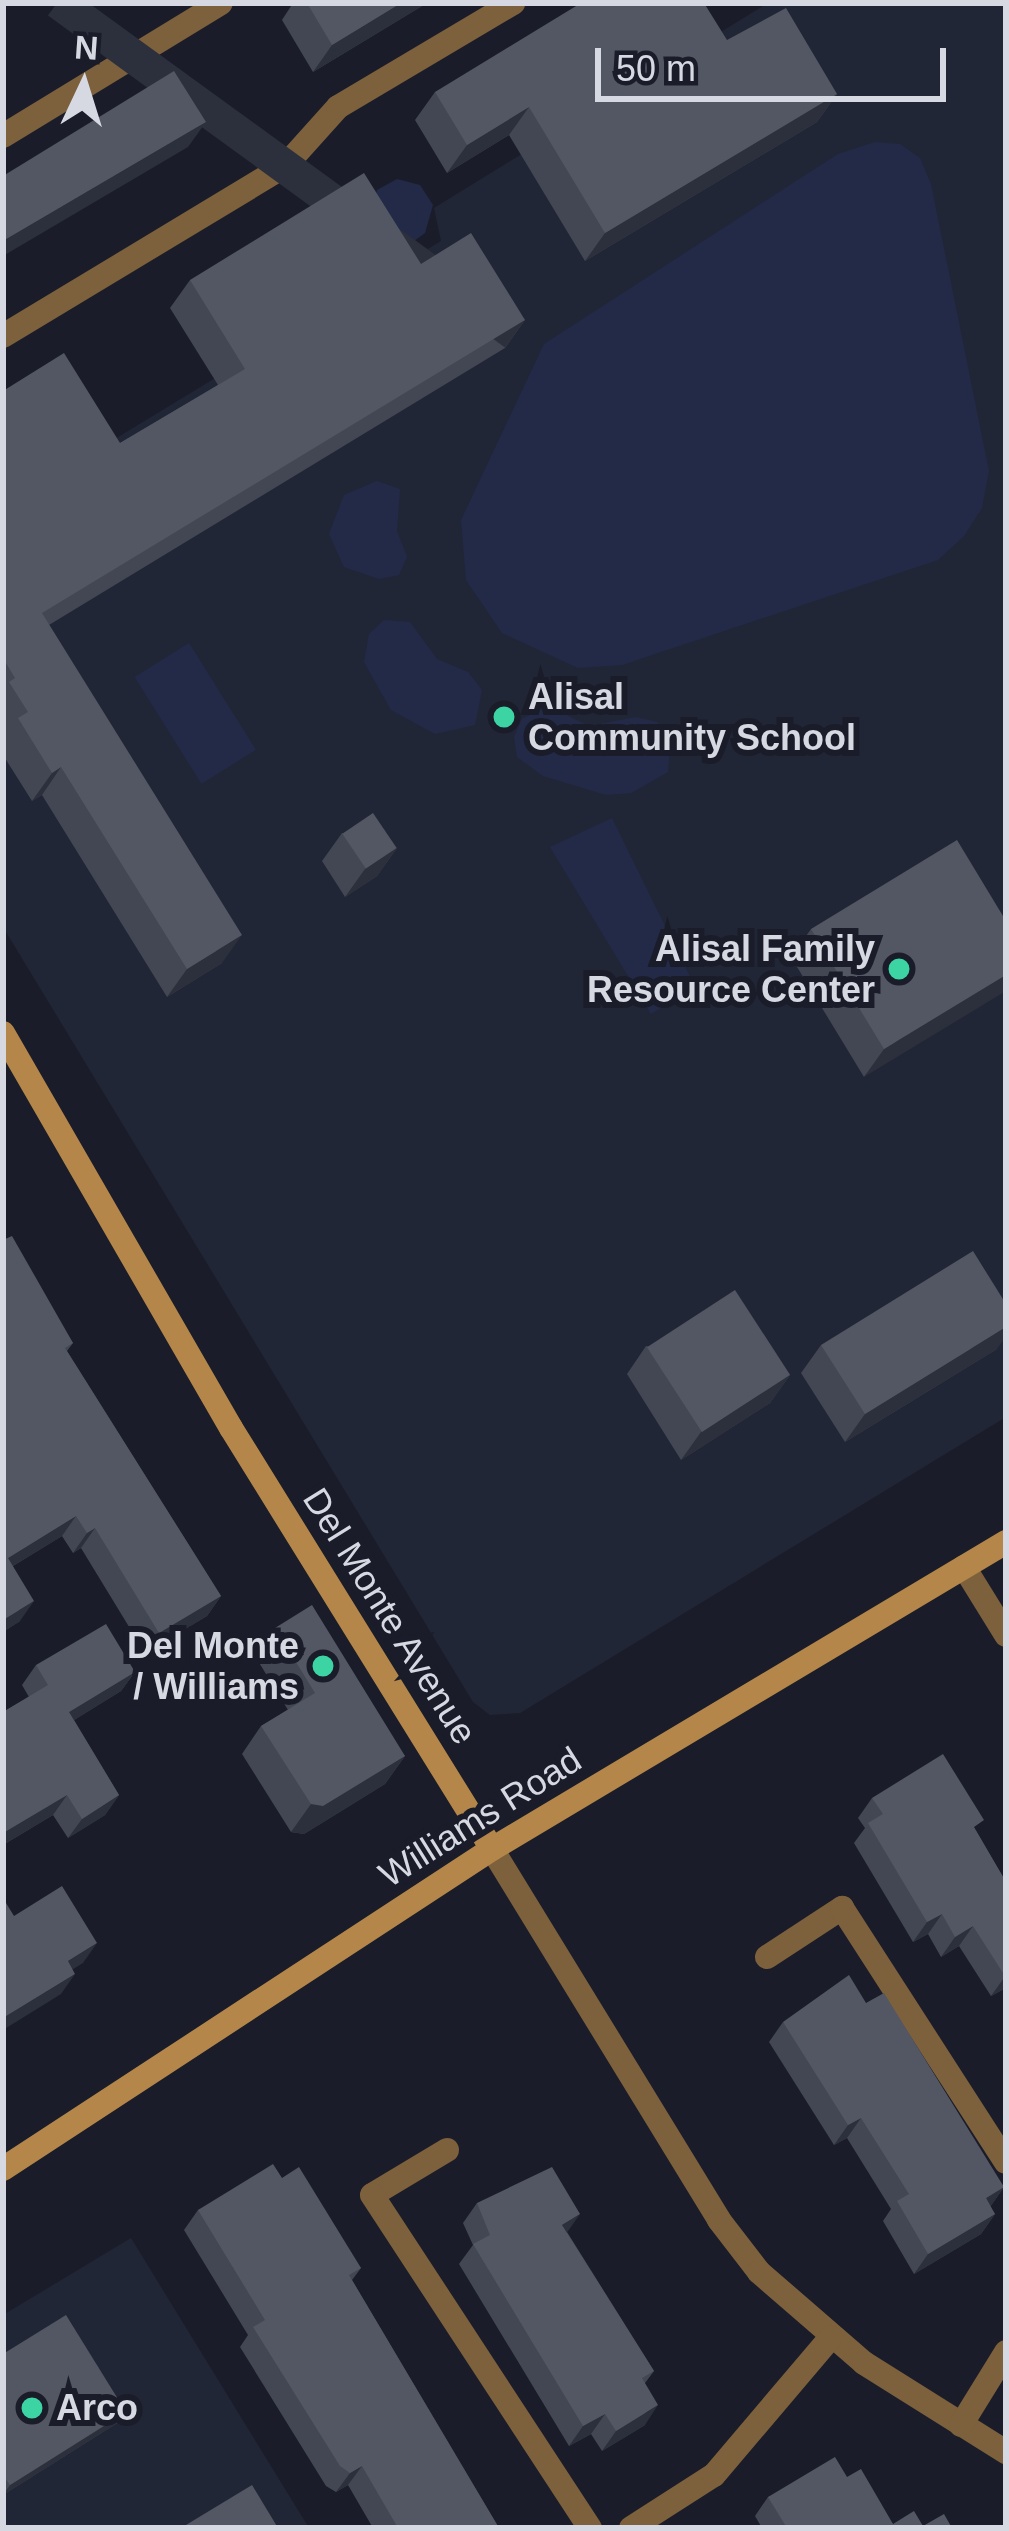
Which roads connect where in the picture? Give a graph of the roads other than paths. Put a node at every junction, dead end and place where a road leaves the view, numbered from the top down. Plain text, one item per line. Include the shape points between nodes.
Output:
1 (221, 3) edge
2 (513, 3) edge
3 (3, 136) edge
4 (3, 336) edge
5 (3, 1033) edge
6 (1006, 1542) edge
7 (964, 1567) junction
8 (1006, 1635) edge
9 (491, 1850) junction
10 (767, 1957) dead end
11 (447, 2150) dead end
12 (1006, 2162) edge
13 (3, 2169) edge
14 (830, 2338) junction
15 (1006, 2352) edge
16 (962, 2425) junction
17 (1006, 2452) edge
18 (590, 2528) edge
19 (631, 2528) edge

1 - 3 street
2 - 4 street via 338,107 285,166
5 - 9 main road, Del Monte Avenue via 231,1428
6 - 7 main road, Williams Road
7 - 8 street
7 - 9 main road, Williams Road
9 - 13 main road, Williams Road
9 - 14 street, Del Monte Avenue via 719,2220 759,2272
10 - 12 street via 842,1908
11 - 18 street via 372,2195
14 - 16 street, Del Monte Avenue
14 - 19 street via 714,2475
15 - 16 street
16 - 17 street, Del Monte Avenue

